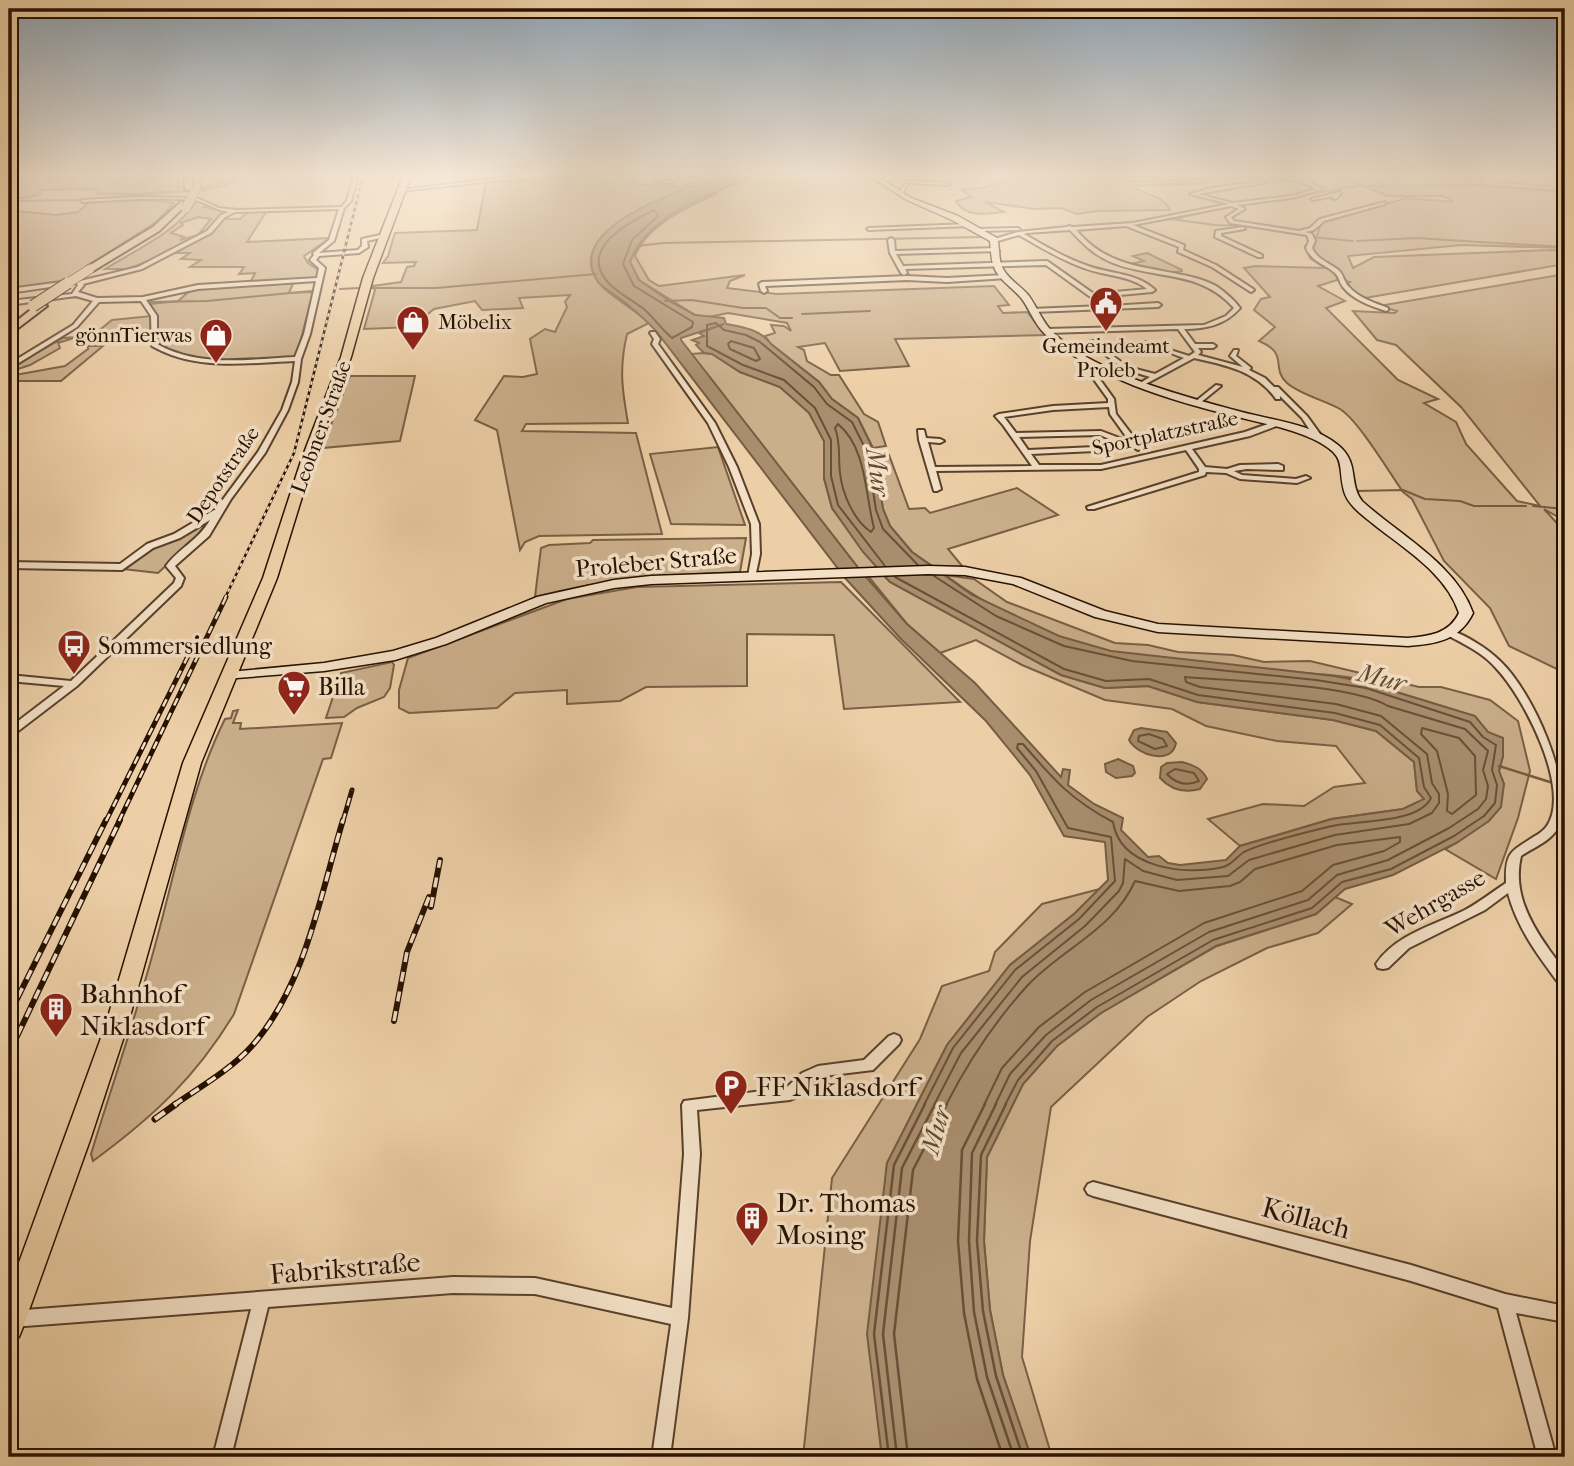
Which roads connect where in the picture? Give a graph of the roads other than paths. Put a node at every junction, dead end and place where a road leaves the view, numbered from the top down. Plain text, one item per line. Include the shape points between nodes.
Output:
1 (132, 244) edge
2 (185, 244) edge
3 (326, 244) edge
4 (365, 244) edge
5 (382, 244) edge
6 (892, 244) edge
7 (995, 244) edge
8 (1038, 244) edge
9 (1086, 244) edge
10 (1178, 244) edge
11 (1234, 244) edge
12 (1310, 244) edge
13 (997, 250) junction
14 (893, 253) junction
15 (317, 255) junction
16 (1260, 256) dead end
17 (1066, 260) junction
18 (1047, 262) junction
19 (997, 265) junction
20 (901, 268) junction
21 (1005, 277) junction
22 (907, 278) junction
23 (320, 279) junction
24 (78, 284) junction
25 (1251, 290) dead end
26 (9, 291) edge
27 (764, 291) dead end
28 (74, 295) junction
29 (1093, 296) junction
30 (143, 299) junction
31 (97, 300) junction
32 (9, 303) edge
33 (1158, 305) dead end
34 (37, 306) junction
35 (1109, 308) junction
36 (1386, 309) dead end
37 (1032, 310) junction
38 (9, 325) edge
39 (1180, 328) junction
40 (1047, 331) junction
41 (9, 332) edge
42 (653, 333) dead end
43 (1091, 342) dead end
44 (1147, 343) dead end
45 (1195, 346) junction
46 (1213, 346) dead end
47 (1236, 351) dead end
48 (1190, 357) junction
49 (298, 359) junction
50 (9, 367) edge
51 (1097, 368) junction
52 (1153, 376) junction
53 (1142, 384) junction
54 (1218, 386) dead end
55 (1278, 398) dead end
56 (1198, 402) junction
57 (1111, 405) junction
58 (1276, 424) junction
59 (1015, 435) junction
60 (1319, 438) junction
61 (940, 441) dead end
62 (1124, 443) junction
63 (1136, 445) junction
64 (1187, 447) junction
65 (1026, 452) junction
66 (1148, 456) junction
67 (1264, 468) dead end
68 (932, 469) junction
69 (1038, 469) junction
70 (1203, 469) junction
71 (1228, 471) junction
72 (1306, 478) dead end
73 (937, 489) dead end
74 (1091, 508) dead end
75 (219, 512) junction
76 (9, 565) edge
77 (752, 576) junction
78 (1450, 634) junction
79 (229, 676) junction
80 (9, 678) edge
81 (73, 684) junction
82 (9, 733) edge
83 (1563, 785) edge
84 (1563, 808) edge
85 (1512, 884) junction
86 (1383, 964) dead end
87 (1565, 981) edge
88 (894, 1040) dead end
89 (1093, 1189) dead end
90 (261, 1302) junction
91 (1505, 1302) junction
92 (1565, 1314) edge
93 (680, 1318) junction
94 (10, 1323) edge
95 (222, 1457) edge
96 (660, 1457) edge
97 (1547, 1457) edge

1 - 34 highway, bridge
2 - 24 street via 134,271
3 - 15 street
4 - 15 street via 359,251
5 - 79 main road, Leobner Straße via 270,578
6 - 14 street
7 - 13 main road
8 - 17 street
9 - 39 street via 1132,267 1203,281 1220,289 1237,308 1211,325
10 - 25 street via 1180,251
11 - 16 street
12 - 36 street via 1311,254 1337,272 1354,293
13 - 14 street
13 - 19 main road
14 - 20 street
15 - 23 street, Depotstraße via 313,260 322,268
17 - 18 street
17 - 29 street via 1142,281 1152,290
18 - 19 street
18 - 29 street
19 - 20 street
19 - 21 main road
20 - 22 street
21 - 22 street
21 - 37 main road
22 - 27 street via 762,284
23 - 30 street via 198,287
23 - 49 street, Depotstraße
24 - 26 street
24 - 28 street
28 - 31 street
28 - 32 street
29 - 35 street
30 - 31 street
30 - 49 street via 154,316 152,340 159,349 198,360
31 - 50 street via 75,326
33 - 35 street
34 - 38 highway
34 - 41 highway
35 - 37 street
37 - 40 main road
39 - 40 street
39 - 45 street
40 - 51 main road
42 - 77 street via 654,344 711,423 733,467 755,524
43 - 52 street via 1126,368
44 - 48 street
45 - 46 street
45 - 48 street via 1198,352
47 - 60 street via 1233,356 1285,396
48 - 52 street
48 - 55 street via 1243,368
49 - 75 street, Depotstraße via 285,410
51 - 53 main road
51 - 57 street via 1093,374
52 - 53 street
53 - 56 main road
54 - 56 street
56 - 58 main road
57 - 59 street via 999,416
57 - 63 street
58 - 60 main road
58 - 64 street, Sportplatzstraße
59 - 62 street via 1101,433
59 - 65 street
60 - 78 main road via 1347,461 1350,493 1358,504 1442,575 1462,598 1466,613
61 - 68 street via 922,436
62 - 63 street
62 - 65 street
63 - 66 street
64 - 66 street, Sportplatzstraße
64 - 70 street
65 - 69 street
66 - 69 street, Sportplatzstraße via 1101,467
67 - 71 street
68 - 69 street, Sportplatzstraße
68 - 73 street
70 - 71 street
70 - 74 street
71 - 72 street via 1240,477
75 - 76 street via 150,546 122,567
75 - 81 street, Depotstraße via 206,534 170,566 180,578 178,584
77 - 78 main road, Proleber Straße via 974,572 1016,581 1100,614 1158,628 1389,643
77 - 79 main road, Proleber Straße via 590,587 530,604 391,657
78 - 83 street via 1480,649 1503,668 1541,729
79 - 94 main road, Leobner Straße via 192,763 121,1011
80 - 81 street
81 - 82 street, Depotstraße
83 - 84 street
84 - 85 street via 1550,831 1516,854
85 - 86 street, Wehrgasse via 1481,907 1394,950
85 - 87 street via 1530,930
88 - 93 street via 868,1066 823,1070 807,1077 790,1094 689,1105 692,1154
89 - 91 street, Köllach
90 - 93 street, Fabrikstraße via 453,1285 535,1286
90 - 94 street, Fabrikstraße
90 - 95 street
91 - 92 street, Köllach
91 - 97 street
93 - 96 street

